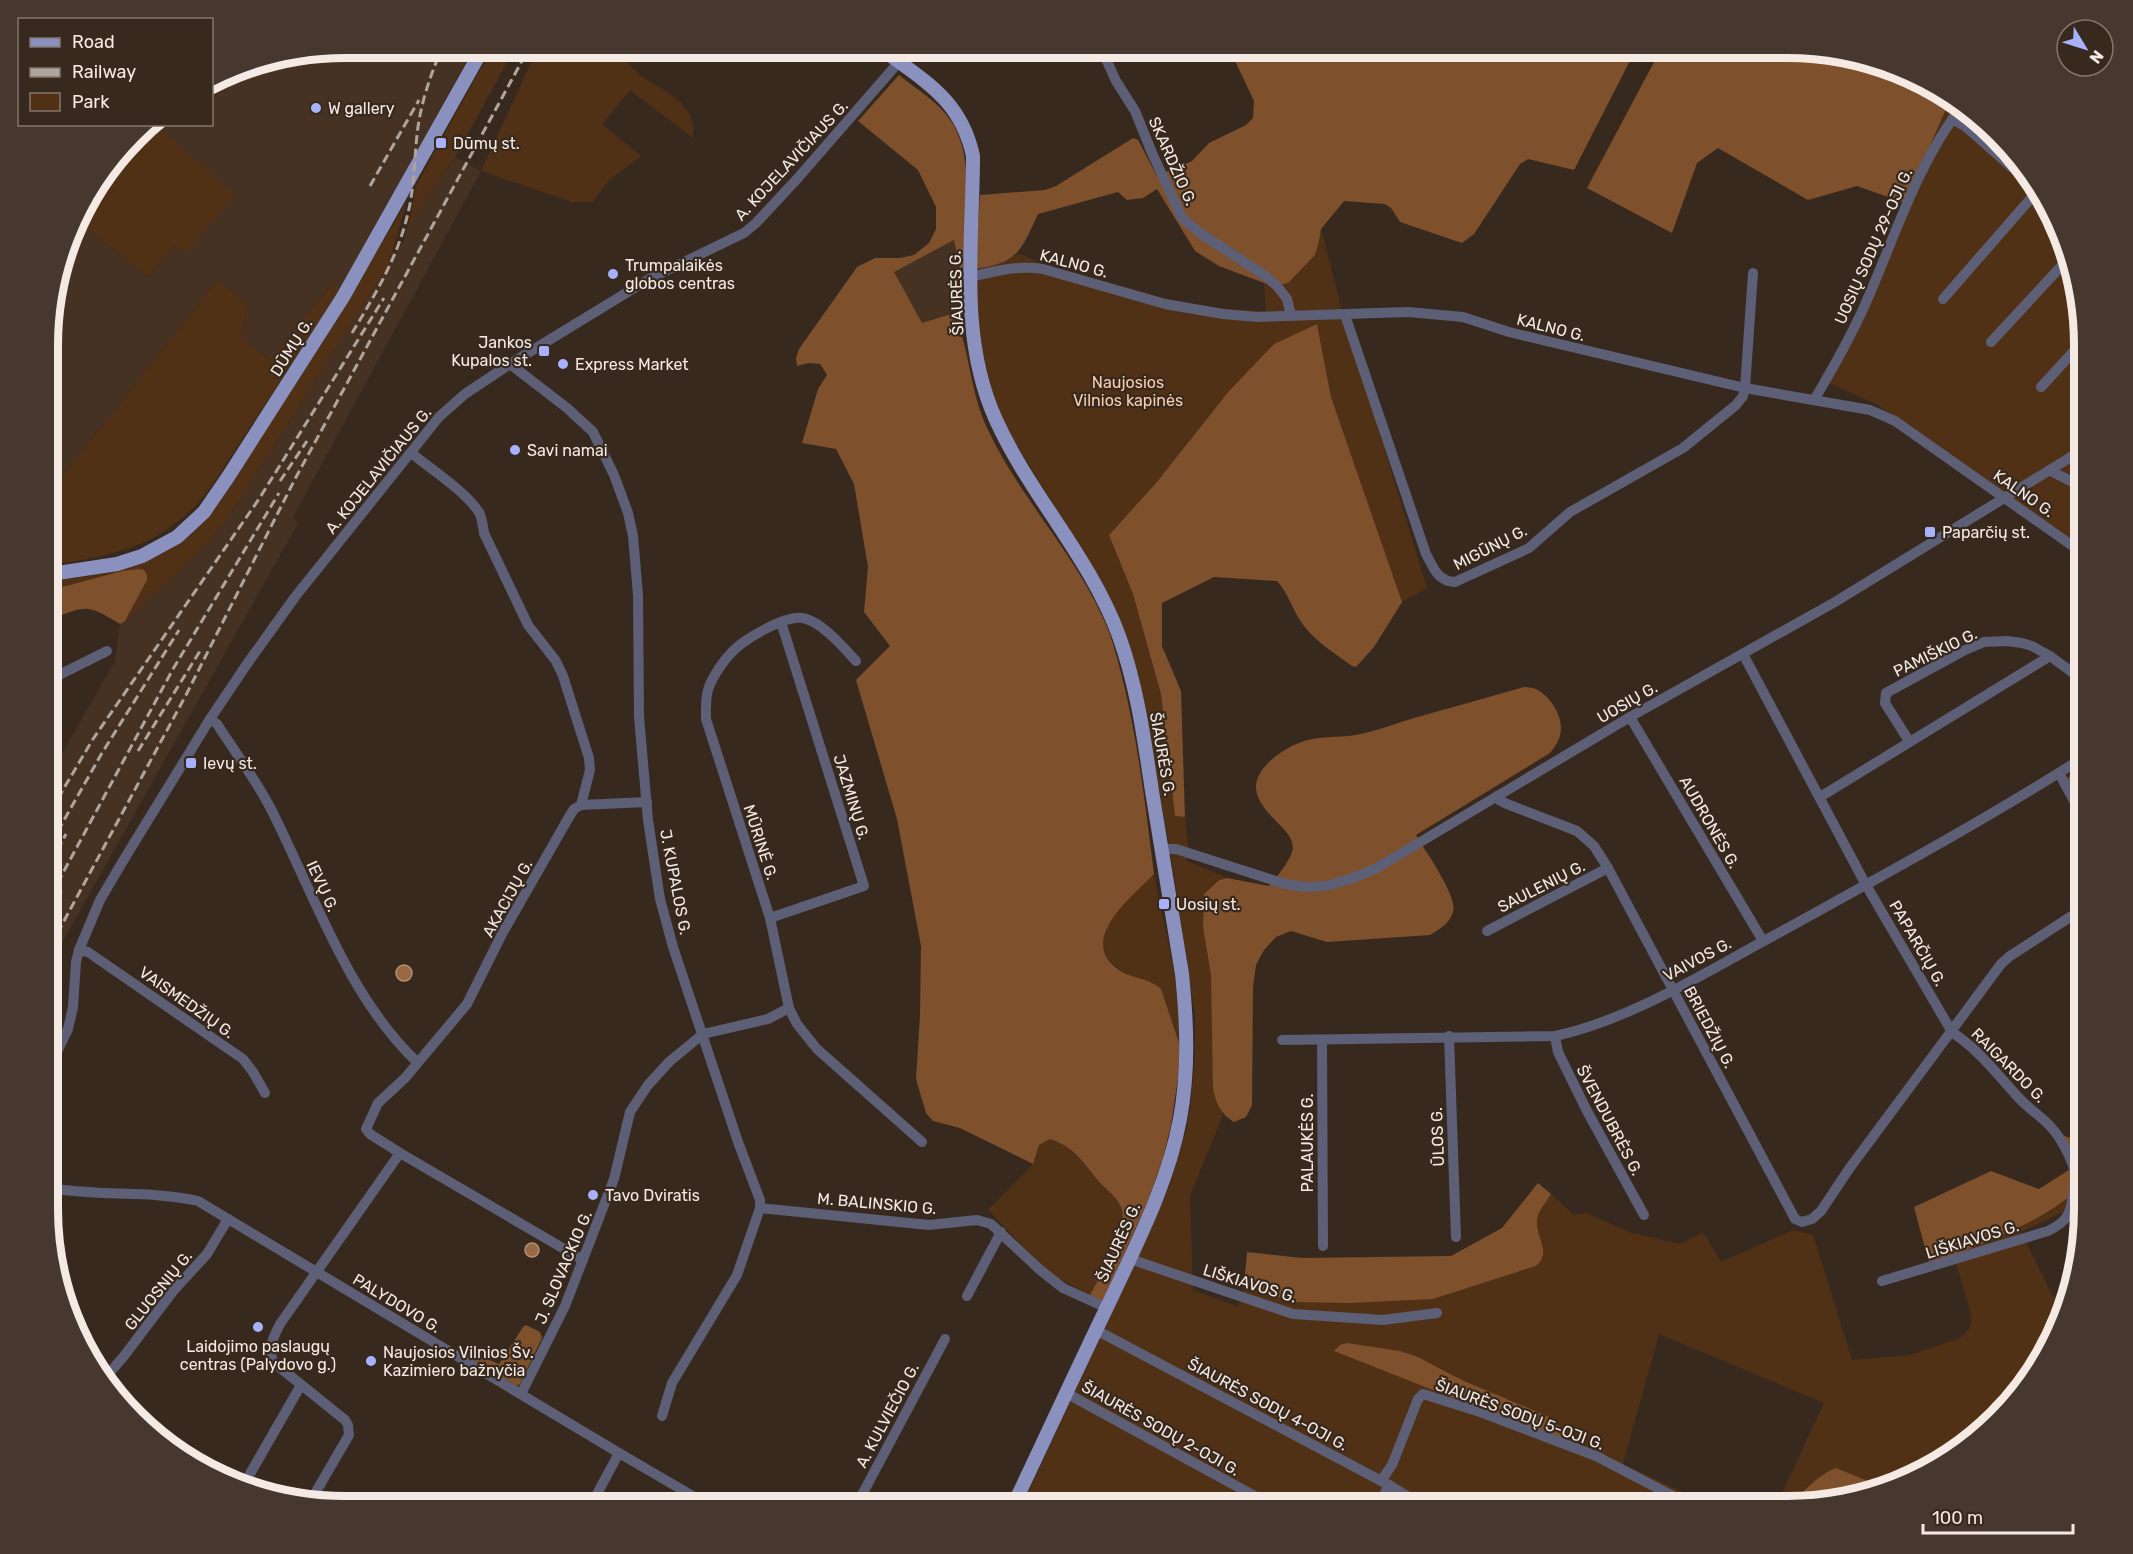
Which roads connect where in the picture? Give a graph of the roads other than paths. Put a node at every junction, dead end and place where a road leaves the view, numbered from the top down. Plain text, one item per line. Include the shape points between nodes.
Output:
1 (477, 58) edge
2 (893, 58) edge
3 (903, 58) edge
4 (1106, 58) edge
5 (899, 63) junction
6 (1956, 114) edge
7 (1952, 119) junction
8 (2012, 168) edge
9 (2033, 198) edge
10 (2063, 265) edge
11 (1753, 273) dead end
12 (970, 276) junction
13 (1943, 299) dead end
14 (1291, 315) junction
15 (1346, 315) junction
16 (1991, 342) dead end
17 (2074, 352) edge
18 (510, 364) junction
19 (2042, 387) dead end
20 (1745, 388) junction
21 (1814, 400) junction
22 (411, 453) junction
23 (2074, 455) edge
24 (2052, 470) junction
25 (2074, 482) edge
26 (2006, 497) junction
27 (2074, 547) edge
28 (58, 573) edge
29 (782, 622) junction
30 (107, 651) dead end
31 (1743, 654) junction
32 (2050, 656) junction
33 (856, 661) dead end
34 (2074, 674) edge
35 (58, 676) edge
36 (1630, 717) junction
37 (210, 719) junction
38 (1909, 741) junction
39 (2074, 763) edge
40 (2059, 773) junction
41 (1497, 796) junction
42 (1820, 797) junction
43 (2074, 801) edge
44 (647, 802) junction
45 (581, 805) junction
46 (1162, 849) junction
47 (1608, 868) junction
48 (1866, 885) junction
49 (2074, 914) edge
50 (770, 918) junction
51 (1487, 931) dead end
52 (1763, 941) junction
53 (79, 950) junction
54 (1673, 989) junction
55 (789, 1008) junction
56 (1952, 1032) junction
57 (703, 1034) junction
58 (1449, 1036) junction
59 (1555, 1036) junction
60 (1282, 1040) dead end
61 (1322, 1040) junction
62 (58, 1052) edge
63 (417, 1062) junction
64 (266, 1094) dead end
65 (922, 1142) dead end
66 (400, 1153) junction
67 (2074, 1171) edge
68 (2074, 1185) edge
69 (58, 1189) edge
70 (760, 1208) junction
71 (1644, 1215) dead end
72 (2068, 1217) joint
73 (228, 1219) junction
74 (1001, 1232) junction
75 (1456, 1237) dead end
76 (1323, 1246) dead end
77 (1130, 1259) junction
78 (584, 1260) junction
79 (317, 1273) junction
80 (1882, 1281) dead end
81 (967, 1296) dead end
82 (1107, 1308) junction
83 (1437, 1313) dead end
84 (1096, 1330) junction
85 (945, 1339) dead end
86 (110, 1372) edge
87 (301, 1385) junction
88 (1066, 1393) junction
89 (521, 1394) junction
90 (662, 1416) dead end
91 (619, 1453) junction
92 (248, 1478) edge
93 (1385, 1483) junction
94 (315, 1494) edge
95 (596, 1496) edge
96 (693, 1496) edge
97 (861, 1496) edge
98 (1018, 1496) edge
99 (1255, 1496) edge
100 (1381, 1496) edge
101 (1407, 1496) edge
102 (1673, 1496) edge

1 - 28 main road, DŪMŲ G. via 346,291 204,512 177,537 142,556
2 - 5 main road, ŠIAURĖS G.
3 - 5 street, A. KOJELAVIČIAUS G.
4 - 14 street, SKARDŽIO G. via 1136,111 1182,218 1277,286 1287,299
5 - 12 main road, ŠIAURĖS G. via 953,108 970,141
5 - 18 street, A. KOJELAVIČIAUS G. via 744,233 649,279
6 - 7 street, UOSIŲ SODŲ 29-OJI G.
7 - 8 street
7 - 21 street, UOSIŲ SODŲ 29-OJI G. via 1919,179 1850,336
9 - 13 street
10 - 16 street
11 - 20 street
12 - 14 street, KALNO G. via 1009,267 1043,269 1195,310 1257,317
12 - 46 main road, ŠIAURĖS G. via 973,337 995,418 1100,592 1129,665
14 - 15 street, KALNO G.
15 - 20 street, KALNO G. via 1408,312 1463,317 1509,332
15 - 20 street, MIGŪNŲ G. via 1426,554 1438,576 1448,582 1463,580 1529,548 1570,512 1683,448 1736,405
17 - 19 street
18 - 22 street, A. KOJELAVIČIAUS G. via 449,406
18 - 44 street, J. KUPALOS G. via 593,432 628,513 638,595 639,717
20 - 21 street, KALNO G.
21 - 26 street, KALNO G. via 1880,412
22 - 37 street, A. KOJELAVIČIAUS G. via 295,597
22 - 45 street, AKACIJŲ G. via 476,507 528,625 556,661 589,758
23 - 24 street, UOSIŲ G.
24 - 25 street
24 - 26 street, UOSIŲ G.
26 - 27 street, KALNO G.
26 - 31 street, UOSIŲ G.
29 - 33 street, MŪRINĖ G. via 802,618 810,621
29 - 50 street, MŪRINĖ G. via 732,651 709,685 706,699 708,729
29 - 50 street, JAZMINŲ G. via 864,886
30 - 35 street
31 - 36 street, UOSIŲ G.
31 - 42 street, PAPARČIŲ G.
32 - 34 street, PAMIŠKIO G.
32 - 38 street
32 - 38 street, PAMIŠKIO G. via 2022,643 1984,642 1886,693 1885,703
36 - 41 street, UOSIŲ G.
36 - 52 street, AUDRONĖS G.
37 - 53 street, A. KOJELAVIČIAUS G. via 100,900
37 - 63 street, IEVŲ G. via 270,807 332,939 365,996 387,1029
38 - 42 street
39 - 40 street, VAIVOS G.
40 - 43 street
40 - 48 street, VAIVOS G.
41 - 46 street, UOSIŲ G. via 1375,869 1326,886 1285,884 1176,849
41 - 47 street, BRIEDŽIŲ G. via 1507,804 1577,831 1594,846
42 - 48 street, PAPARČIŲ G.
44 - 45 street
44 - 57 street, J. KUPALOS G. via 666,926
45 - 63 street, AKACIJŲ G. via 569,817 467,1004
46 - 77 main road, ŠIAURĖS G. via 1184,994 1185,1083 1169,1162
47 - 51 street, SAULENIŲ G.
47 - 54 street, BRIEDŽIŲ G.
48 - 52 street, VAIVOS G.
48 - 56 street, PAPARČIŲ G.
49 - 56 street via 2001,964
50 - 55 street, MŪRINĖ G.
52 - 54 street, VAIVOS G.
53 - 62 street, A. KOJELAVIČIAUS G. via 71,1019
53 - 64 street, VAISMEDŽIŲ G. via 88,952 243,1059
54 - 56 street, BRIEDŽIŲ G. via 1795,1219 1802,1222 1821,1211
54 - 59 street, VAIVOS G. via 1593,1027
55 - 57 street via 768,1019
55 - 65 street, MŪRINĖ G. via 817,1049
56 - 67 street, RAIGARDO G. via 1984,1057 2019,1098 2051,1127
57 - 70 street, J. KUPALOS G.
57 - 78 street, J. SLOVACKIO G. via 669,1061 630,1112 614,1179
58 - 59 street, VAIVOS G.
58 - 61 street, VAIVOS G.
58 - 75 street, ŪLOS G.
59 - 71 street, ŠVENDUBRĖS G. via 1558,1052 1587,1111
60 - 61 street, VAIVOS G.
61 - 76 street, PALAUKĖS G.
63 - 66 street, AKACIJŲ G. via 378,1103 366,1127 370,1134
66 - 78 street, AKACIJŲ G.
66 - 79 street
68 - 72 street, RAIGARDO G.
69 - 73 street, PALYDOVO G. via 176,1196 198,1201
70 - 74 street, M. BALINSKIO G. via 929,1225 977,1220
70 - 90 street via 737,1275 672,1383
72 - 80 street, LIŠKIAVOS G. via 2048,1231
73 - 79 street, PALYDOVO G.
73 - 86 street, GLUOSNIŲ G. via 207,1254
74 - 81 street
74 - 82 street, M. BALINSKIO G. via 1063,1288
77 - 82 main road, ŠIAURĖS G.
77 - 83 street, LIŠKIAVOS G. via 1293,1314 1383,1320
78 - 89 street, J. SLOVACKIO G.
79 - 87 street via 270,1343 273,1362
79 - 89 street, PALYDOVO G.
82 - 84 main road, ŠIAURĖS G.
84 - 88 main road, ŠIAURĖS G.
84 - 93 street, ŠIAURĖS SODŲ 4-OJI G.
85 - 97 street, A. KULVIEČIO G.
87 - 92 street
87 - 94 street via 345,1420 350,1431
88 - 98 main road, ŠIAURĖS G.
88 - 99 street, ŠIAURĖS SODŲ 2-OJI G.
89 - 91 street, PALYDOVO G.
91 - 95 street
91 - 96 street, PALYDOVO G.
93 - 100 street
93 - 101 street, ŠIAURĖS SODŲ 4-OJI G.
93 - 102 street, ŠIAURĖS SODŲ 5-OJI G. via 1423,1394 1596,1456

